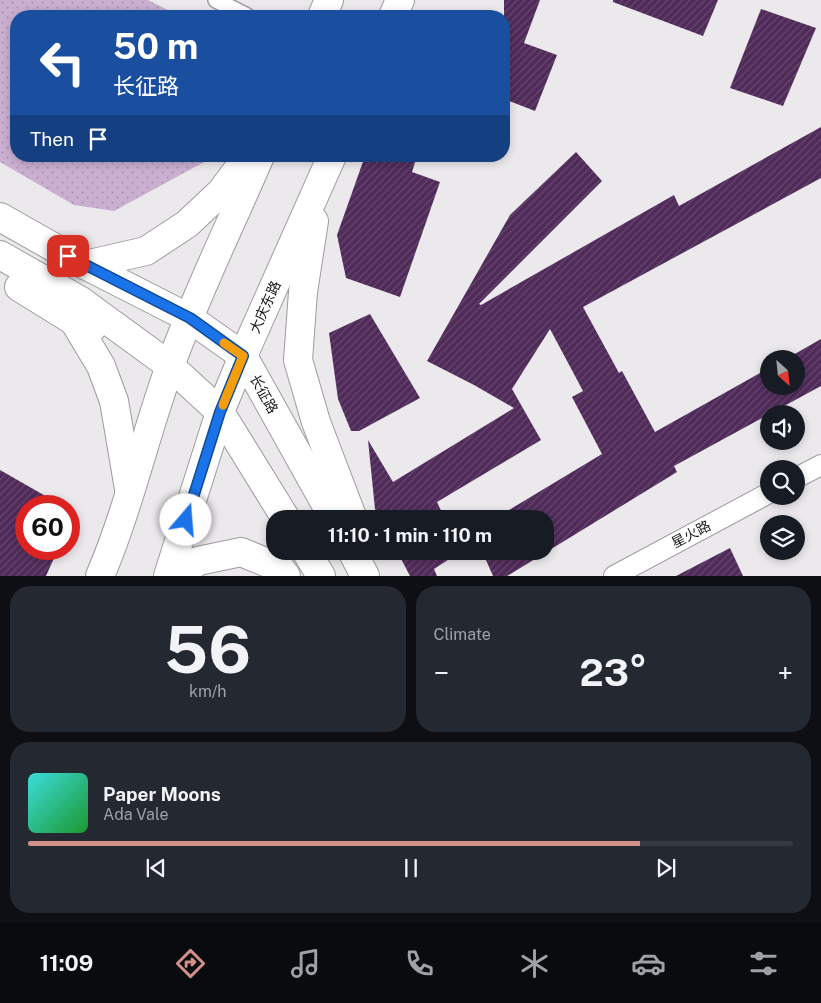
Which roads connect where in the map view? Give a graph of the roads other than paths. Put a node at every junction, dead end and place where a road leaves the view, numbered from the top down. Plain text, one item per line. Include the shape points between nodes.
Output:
1 (216, 0) edge
2 (235, 10) edge
3 (244, 162) edge
4 (257, 162) edge
5 (330, 162) edge
6 (320, 185) junction
7 (0, 217) edge
8 (0, 255) edge
9 (85, 266) junction
10 (0, 276) edge
11 (78, 311) junction
12 (190, 318) junction
13 (243, 356) junction
14 (170, 366) junction
15 (220, 412) junction
16 (821, 465) edge
17 (805, 473) edge
18 (130, 495) junction
19 (760, 498) edge
20 (280, 510) edge
21 (329, 510) edge
22 (350, 510) edge
23 (311, 560) edge
24 (357, 560) edge
25 (372, 560) edge
26 (100, 576) edge
27 (168, 576) edge
28 (178, 576) edge
29 (286, 576) edge
30 (321, 576) edge
31 (365, 576) edge
32 (380, 576) edge
33 (614, 576) edge

1 - 2 street
3 - 9 main road via 221,192 187,224 146,251
4 - 12 main road
5 - 6 main road, 大庆东路
6 - 13 main road, 大庆东路
6 - 22 main road via 303,292 298,360 316,422
7 - 9 main road, 长征路
8 - 11 main road
9 - 12 main road, 长征路
10 - 11 main road
11 - 14 main road
11 - 18 main road via 114,401
12 - 13 main road, 长征路
12 - 14 main road
13 - 15 main road, 大庆东路
13 - 21 main road, 长征路
14 - 15 main road
14 - 18 main road
15 - 20 main road
15 - 27 main road, 大庆东路
16 - 17 street
18 - 26 main road
19 - 33 street, 星火路
23 - 30 main road
24 - 31 main road
25 - 32 main road
28 - 29 main road via 198,561 241,552 280,568

